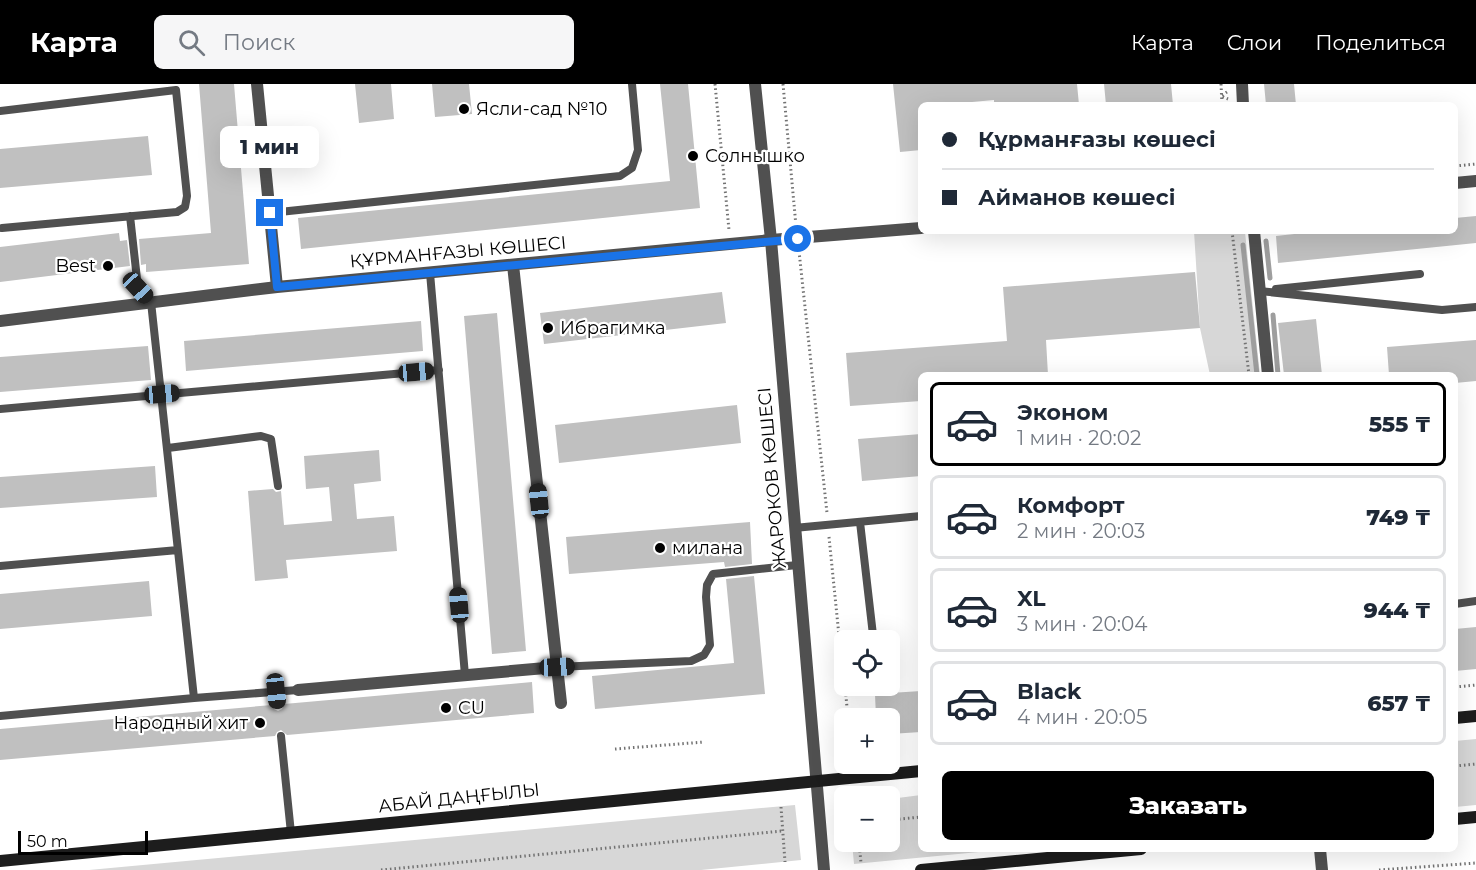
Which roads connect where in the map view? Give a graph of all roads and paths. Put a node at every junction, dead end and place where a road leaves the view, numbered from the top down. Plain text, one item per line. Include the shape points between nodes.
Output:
1 (257, 84) edge
2 (632, 84) edge
3 (715, 84) edge
4 (755, 84) edge
5 (783, 84) edge
6 (1221, 84) edge
7 (1242, 84) edge
8 (1222, 102) edge
9 (1243, 102) edge
10 (0, 111) edge
11 (1476, 164) edge
12 (1458, 166) edge
13 (1476, 181) edge
14 (1458, 183) edge
15 (270, 213) junction
16 (130, 216) junction
17 (2, 228) dead end
18 (918, 228) edge
19 (1232, 234) edge
20 (1254, 234) edge
21 (798, 239) junction
22 (771, 240) junction
23 (730, 244) junction
24 (513, 265) junction
25 (430, 273) junction
26 (1420, 274) dead end
27 (277, 287) junction
28 (1259, 291) junction
29 (151, 302) junction
30 (1476, 307) edge
31 (0, 321) edge
32 (439, 370) junction
33 (1249, 372) edge
34 (1268, 372) edge
35 (162, 394) junction
36 (0, 409) edge
37 (168, 447) junction
38 (278, 486) dead end
39 (918, 516) edge
40 (860, 522) junction
41 (828, 525) junction
42 (794, 528) junction
43 (178, 550) junction
44 (798, 565) junction
45 (0, 566) edge
46 (1476, 602) edge
47 (1458, 604) edge
48 (838, 630) edge
49 (873, 630) edge
50 (557, 667) junction
51 (465, 675) junction
52 (1476, 686) edge
53 (1458, 687) edge
54 (298, 690) joint
55 (276, 691) junction
56 (194, 698) junction
57 (561, 703) dead end
58 (278, 705) dead end
59 (0, 716) edge
60 (1476, 716) edge
61 (1458, 718) edge
62 (281, 736) dead end
63 (704, 742) dead end
64 (615, 749) dead end
65 (1476, 764) edge
66 (1458, 766) edge
67 (918, 771) edge
68 (815, 783) junction
69 (781, 807) dead end
70 (918, 817) edge
71 (1476, 817) edge
72 (900, 819) edge
73 (1458, 819) edge
74 (782, 831) junction
75 (291, 833) junction
76 (860, 852) edge
77 (1110, 852) edge
78 (1320, 852) edge
79 (0, 861) edge
80 (785, 862) dead end
81 (861, 863) dead end
82 (1476, 863) edge
83 (381, 870) edge
84 (824, 870) edge
85 (921, 870) edge
86 (1322, 870) edge
87 (1379, 870) edge

1 - 15 street
2 - 15 lane via 638,150 632,168 620,176
3 - 23 path
4 - 22 street, ЖАРОКОВ КӨШЕСІ
5 - 21 path
6 - 8 path
7 - 9 street
10 - 16 lane via 176,90 185,207 177,212
11 - 12 path
13 - 14 street
15 - 27 street
16 - 17 lane
16 - 29 lane via 138,288
18 - 21 street, ҚҰРМАНҒАЗЫ КӨШЕСІ
19 - 33 path
20 - 28 street
21 - 22 street, ҚҰРМАНҒАЗЫ КӨШЕСІ
21 - 41 path
22 - 23 street, ҚҰРМАНҒАЗЫ КӨШЕСІ
22 - 42 street, ЖАРОКОВ КӨШЕСІ
23 - 24 street, ҚҰРМАНҒАЗЫ КӨШЕСІ
24 - 25 street, ҚҰРМАНҒАЗЫ КӨШЕСІ
24 - 50 street
25 - 27 street, ҚҰРМАНҒАЗЫ КӨШЕСІ
25 - 32 lane
26 - 28 lane
27 - 29 street, ҚҰРМАНҒАЗЫ КӨШЕСІ
28 - 30 lane via 1442,310
28 - 34 street
29 - 31 street, ҚҰРМАНҒАЗЫ КӨШЕСІ
29 - 35 lane
32 - 35 lane
32 - 51 lane
35 - 36 lane
35 - 37 lane
37 - 38 lane via 261,436 272,439
37 - 43 lane
39 - 40 lane
40 - 41 lane
40 - 49 lane
41 - 42 lane
41 - 48 path
42 - 44 street, ЖАРОКОВ КӨШЕСІ
43 - 45 lane
43 - 56 lane
44 - 50 lane via 713,574 706,597 710,645 704,655 691,661
44 - 68 street, ЖАРОКОВ КӨШЕСІ
46 - 47 lane
50 - 51 street
50 - 57 street
51 - 54 street
52 - 53 path
54 - 55 lane
55 - 56 lane
55 - 58 lane
56 - 59 lane
60 - 61 main road
62 - 75 lane
63 - 64 path
65 - 66 path
67 - 68 main road, АБАЙ ДАҢҒЫЛЫ
68 - 75 main road, АБАЙ ДАҢҒЫЛЫ
68 - 84 street, ЖАРОКОВ КӨШЕСІ
69 - 74 path
70 - 72 path
71 - 73 main road
74 - 80 path
74 - 83 path
75 - 79 main road, АБАЙ ДАҢҒЫЛЫ
76 - 81 path
77 - 85 main road
78 - 86 street
82 - 87 path

